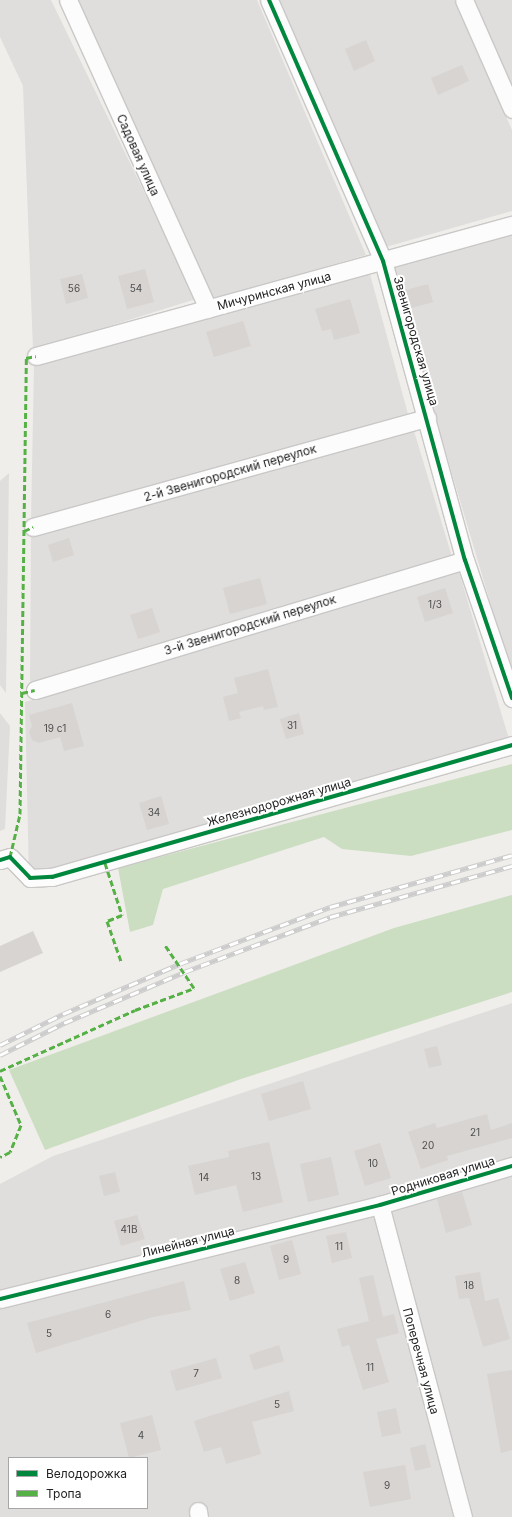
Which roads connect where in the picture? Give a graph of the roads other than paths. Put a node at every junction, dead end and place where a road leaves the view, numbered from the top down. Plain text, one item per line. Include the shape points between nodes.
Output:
1 (68, 0) edge
2 (269, 0) edge
3 (464, 0) edge
4 (512, 109) edge
5 (512, 225) edge
6 (383, 261) junction
7 (208, 309) junction
8 (36, 356) dead end
9 (427, 418) junction
10 (33, 527) dead end
11 (465, 560) junction
12 (35, 690) dead end
13 (512, 698) edge
14 (512, 745) edge
15 (0, 860) edge
16 (512, 1166) edge
17 (380, 1205) junction
18 (0, 1299) edge
19 (463, 1517) edge

1 - 7 street, Садовая улица
2 - 6 street, Звенигородская улица
3 - 4 street
5 - 6 street, Мичуринская улица
6 - 7 street, Мичуринская улица
6 - 9 street, Звенигородская улица
7 - 8 street, Мичуринская улица
9 - 10 street, 2-й Звенигородский переулок
9 - 11 street, Звенигородская улица
11 - 12 street, 3-й Звенигородский переулок
11 - 13 street, Звенигородская улица
14 - 15 street, Железнодорожная улица via 52,877 30,878 10,858
16 - 17 street, Родниковая улица
17 - 18 street, Линейная улица
17 - 19 street, Поперечная улица

